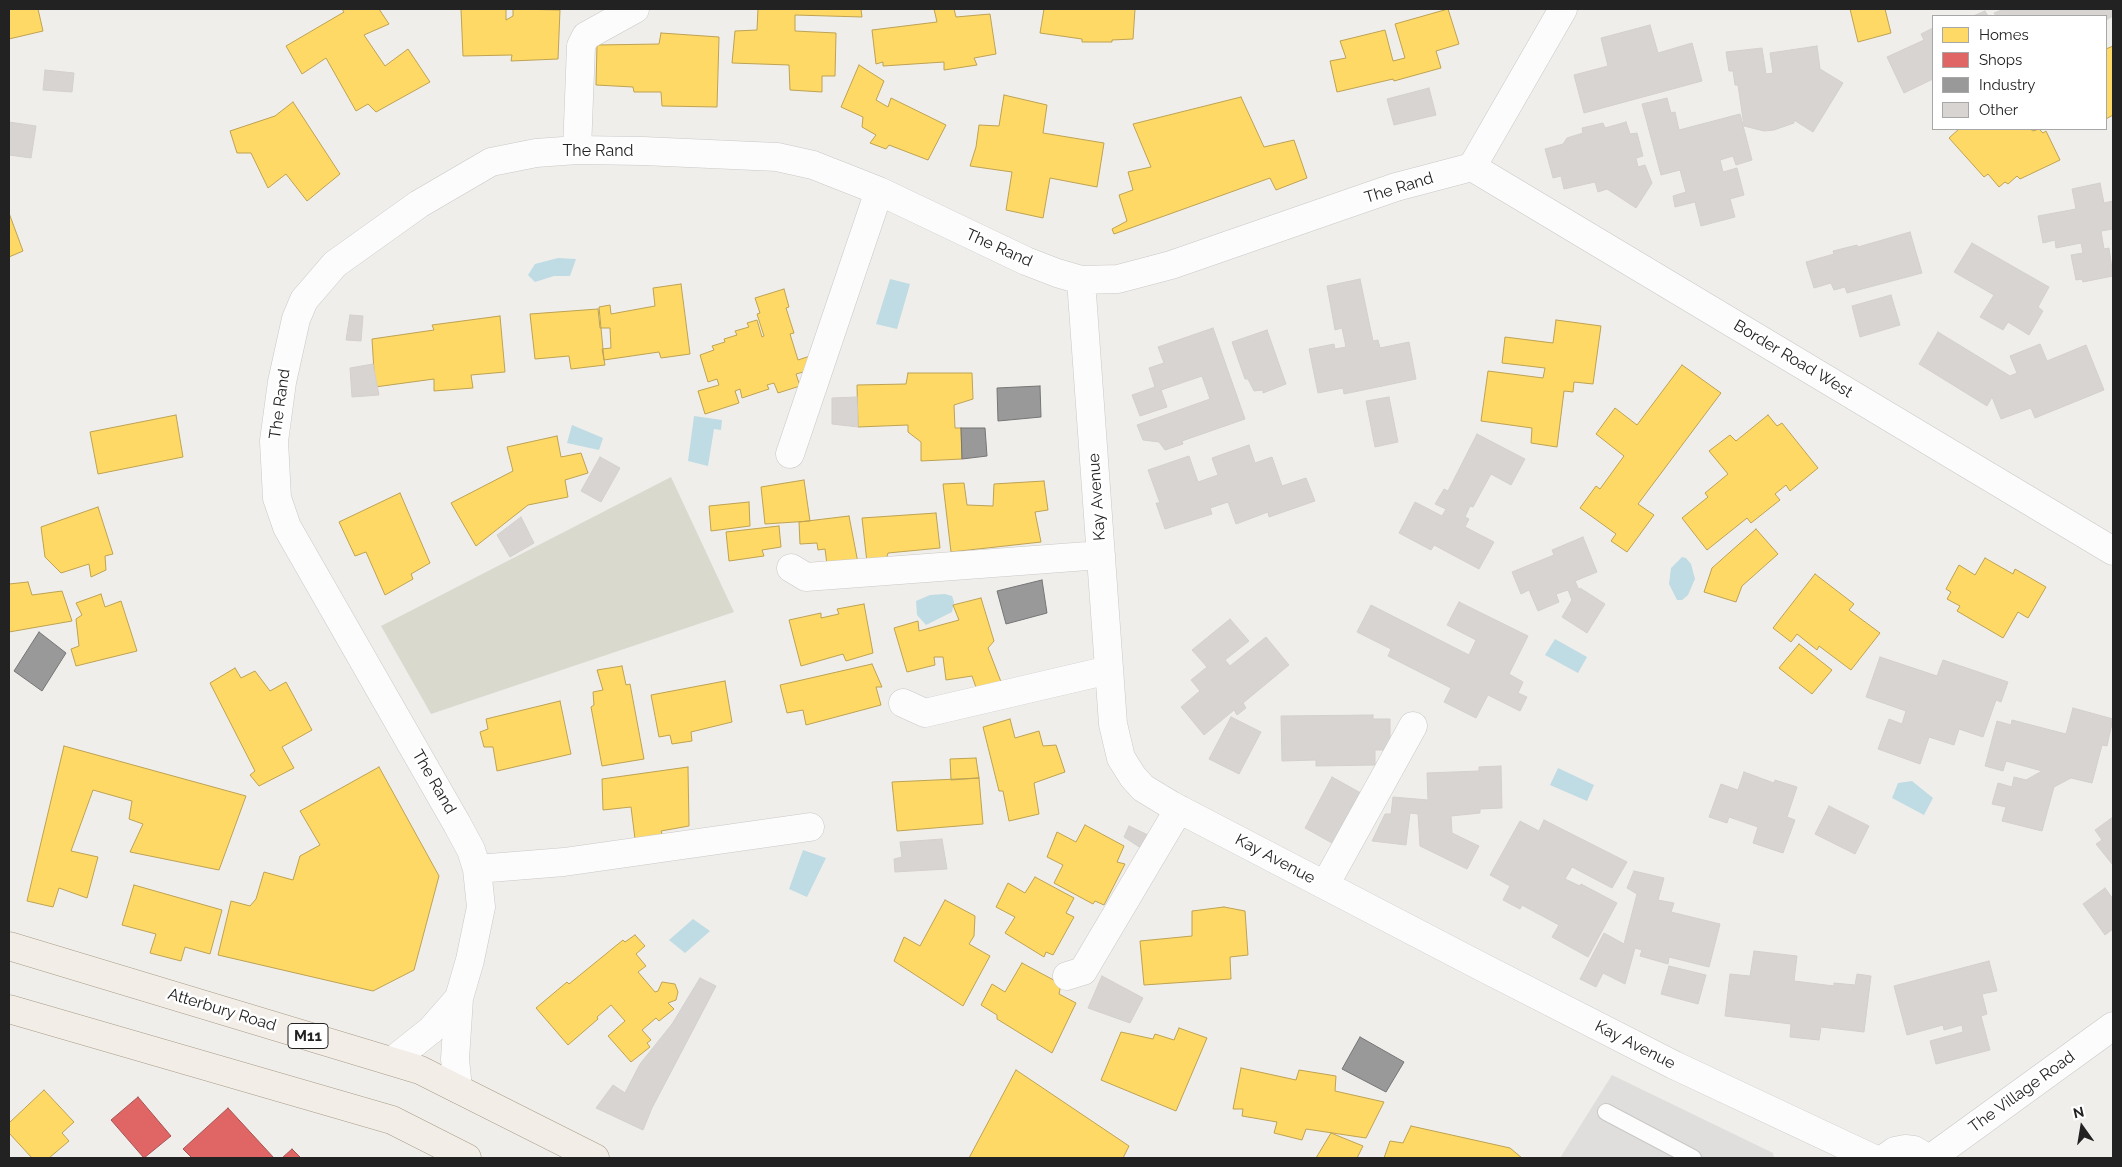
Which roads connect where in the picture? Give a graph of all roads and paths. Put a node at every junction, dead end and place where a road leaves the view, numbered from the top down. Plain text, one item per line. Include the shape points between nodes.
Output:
1 (635, 9) edge
2 (1563, 9) edge
3 (576, 150) junction
4 (1472, 167) junction
5 (879, 191) junction
6 (1081, 280) junction
7 (790, 454) dead end
8 (2113, 551) edge
9 (1101, 554) junction
10 (791, 568) dead end
11 (1109, 670) junction
12 (903, 703) dead end
13 (1413, 726) dead end
14 (1179, 809) junction
15 (810, 827) dead end
16 (477, 869) junction
17 (1325, 885) junction
18 (9, 946) edge
19 (1067, 976) dead end
20 (459, 998) junction
21 (9, 1009) edge
22 (2113, 1026) edge
23 (392, 1061) junction
24 (458, 1089) junction
25 (1606, 1112) dead end
26 (467, 1158) edge
27 (595, 1158) edge
28 (1691, 1158) edge
29 (1872, 1158) edge
30 (1885, 1158) edge
31 (1927, 1158) edge
32 (1931, 1158) edge

1 - 3 street via 586,36 581,46
2 - 4 street
3 - 5 street, The Rand via 777,157 813,165
3 - 16 street, The Rand via 536,153 491,162 419,204 335,264 304,300 296,319 282,382 274,441 277,498 287,527 457,824
4 - 6 street, The Rand via 1396,187 1171,265 1118,279
4 - 8 street, Border Road West
5 - 6 street, The Rand via 1026,261
5 - 7 street
6 - 9 street, Kay Avenue
9 - 10 street via 806,577
9 - 11 street, Kay Avenue
11 - 12 street via 925,713
11 - 14 street, Kay Avenue via 1116,742 1126,769 1143,788
13 - 17 street
14 - 17 street, Kay Avenue
14 - 19 street via 1083,971
15 - 16 street via 564,862
16 - 20 street, The Rand via 481,907
17 - 29 street, Kay Avenue via 1674,1065
18 - 23 main road, Atterbury Road / M11
20 - 23 street, The Rand via 431,1030
20 - 24 street, The Rand via 455,1059
21 - 26 main road via 392,1120
22 - 32 street, The Village Road
23 - 24 main road, Atterbury Road / M11 via 420,1070
24 - 27 main road, Atterbury Road / M11
25 - 28 lane
30 - 31 street via 1905,1149

